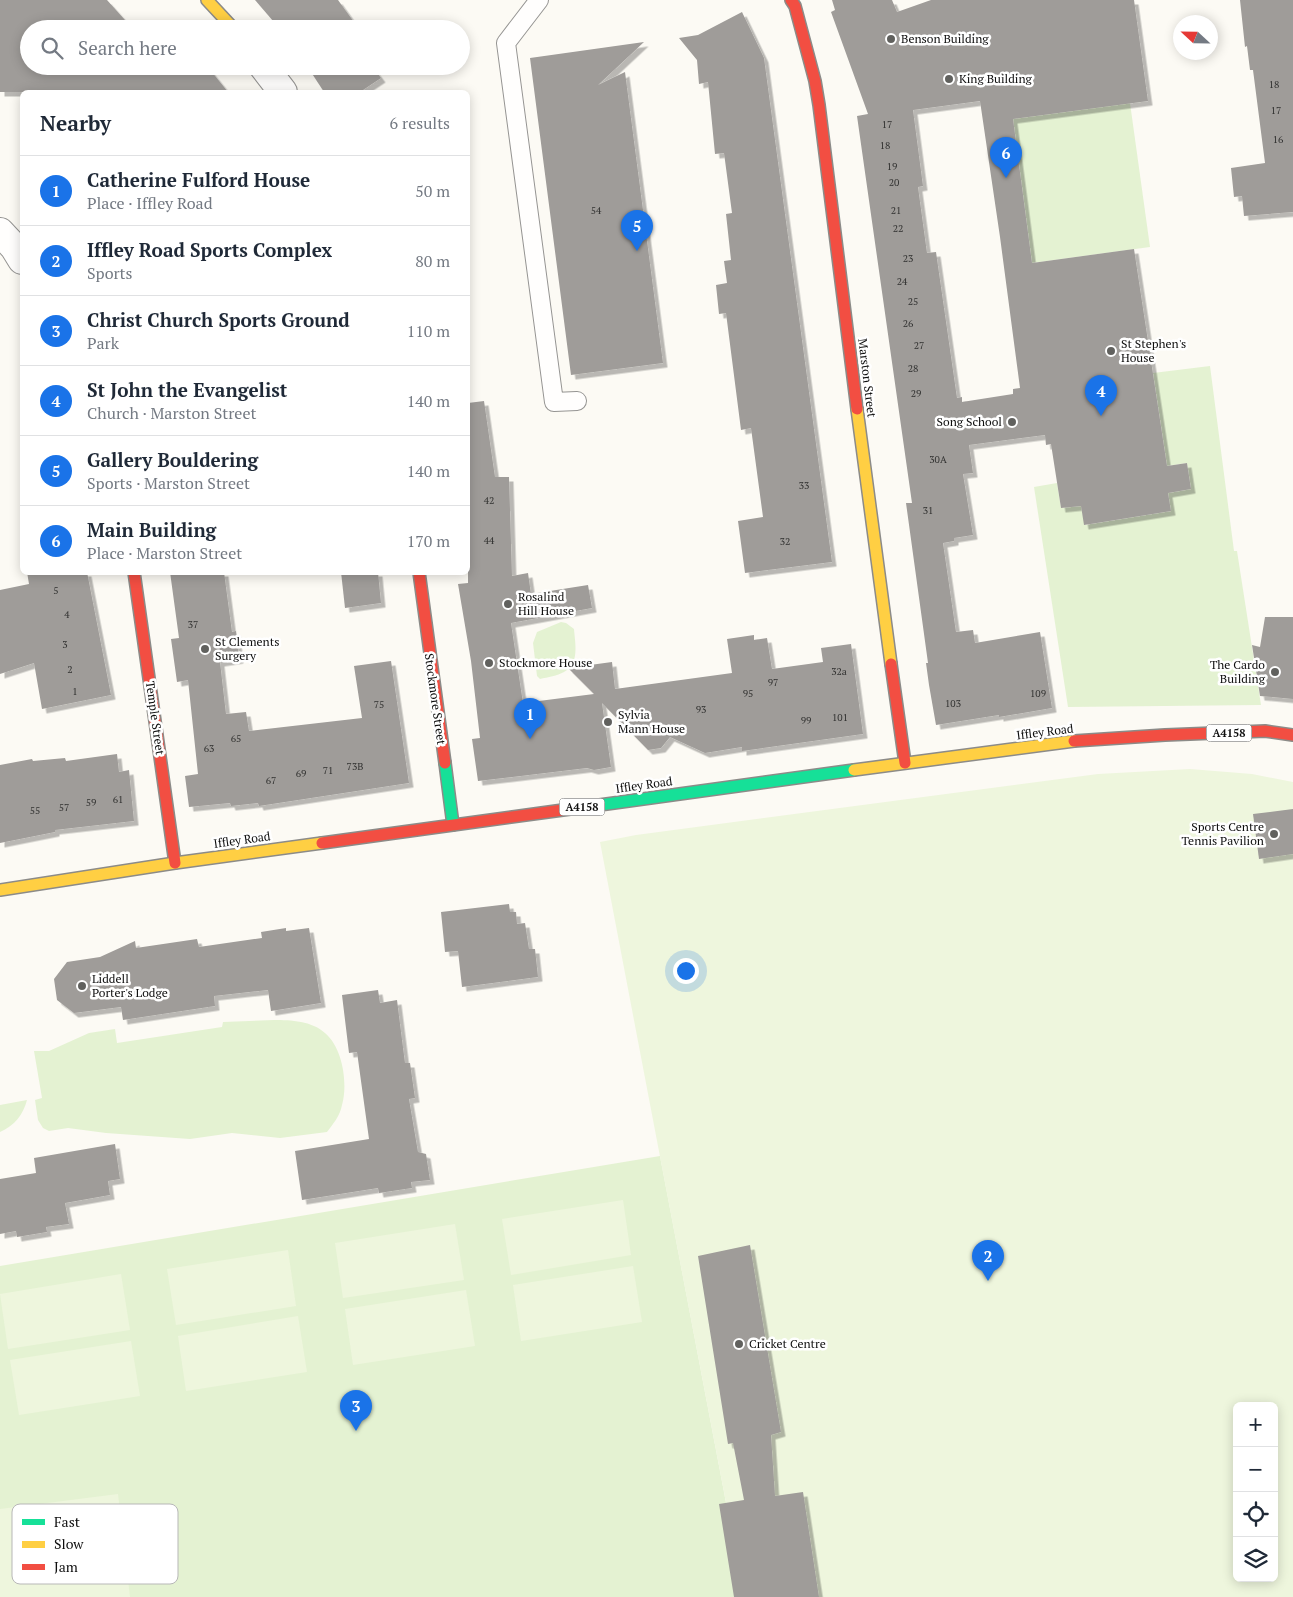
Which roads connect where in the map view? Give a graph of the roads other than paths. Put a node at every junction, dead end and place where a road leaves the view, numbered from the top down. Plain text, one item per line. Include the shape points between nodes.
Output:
1 (207, 0) edge
2 (539, 0) edge
3 (791, 0) edge
4 (226, 20) edge
5 (270, 75) edge
6 (281, 90) edge
7 (0, 232) edge
8 (20, 257) edge
9 (577, 401) dead end
10 (134, 575) edge
11 (419, 575) edge
12 (1293, 735) edge
13 (905, 763) junction
14 (453, 825) junction
15 (175, 863) junction
16 (0, 890) edge

1 - 4 street
2 - 9 lane via 506,43 554,402
3 - 13 street, Marston Street via 819,105
5 - 6 street
7 - 8 street
10 - 15 street, Temple Street
11 - 14 street, Stockmore Street
12 - 13 street, Iffley Road / A4158 via 1264,732 1165,735
13 - 14 street, Iffley Road / A4158
14 - 15 street, Iffley Road / A4158
15 - 16 street, Iffley Road / A4158

